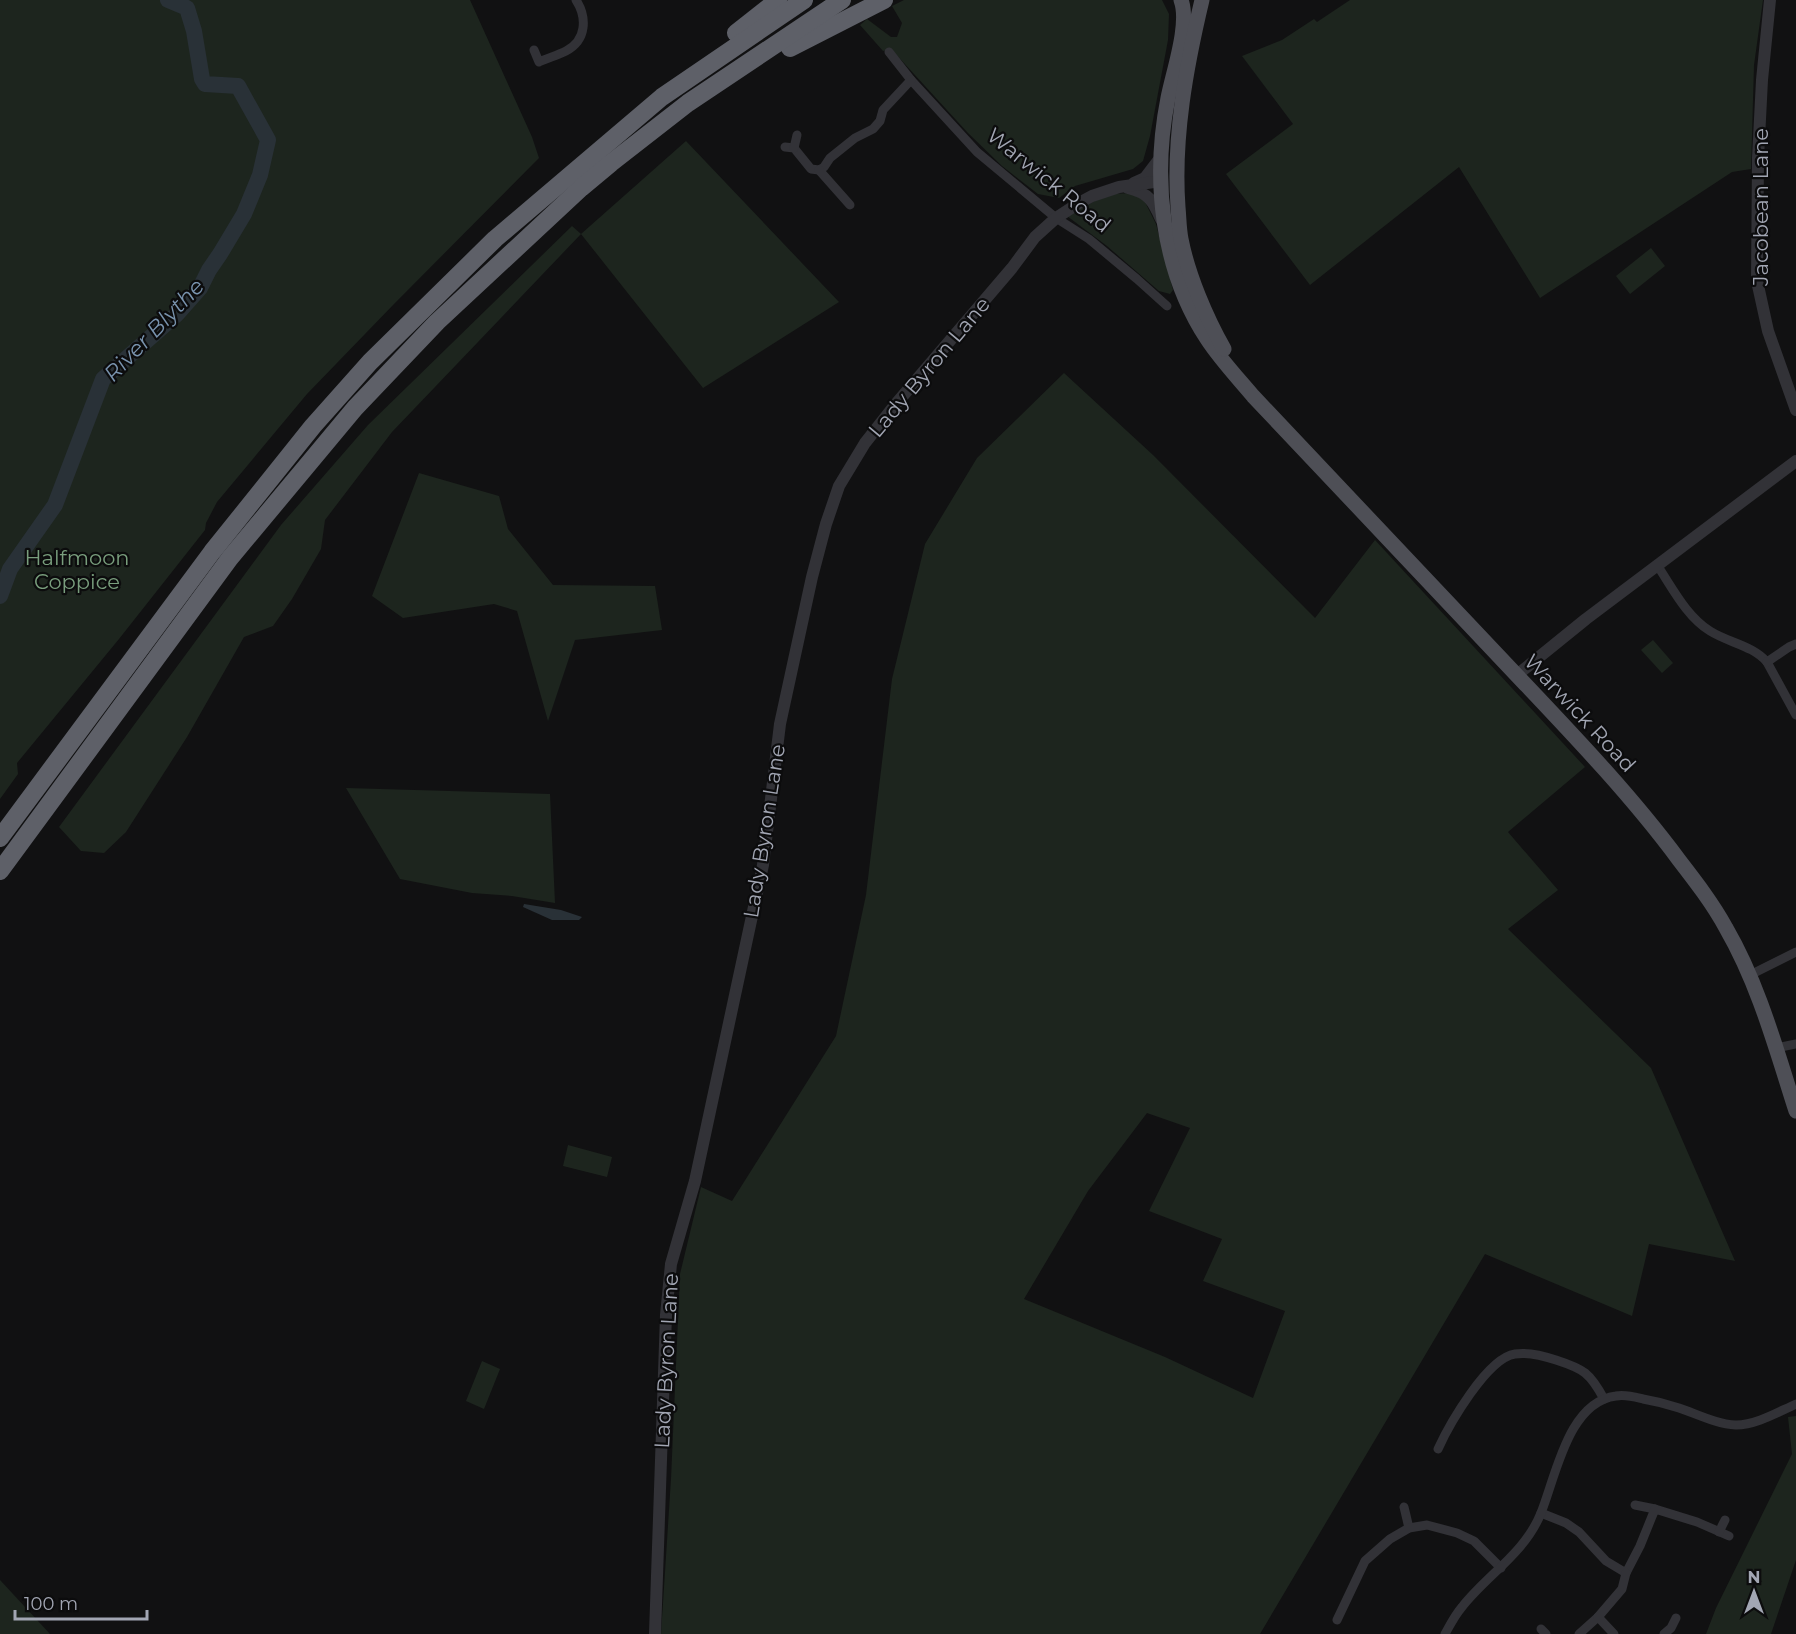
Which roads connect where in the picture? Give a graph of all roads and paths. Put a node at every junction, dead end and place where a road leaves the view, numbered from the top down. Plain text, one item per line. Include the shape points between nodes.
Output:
1 (576, 0) edge
2 (778, 0) edge
3 (804, 0) edge
4 (842, 0) edge
5 (884, 0) edge
6 (1181, 0) edge
7 (1202, 0) edge
8 (1770, 0) edge
9 (534, 50) dead end
10 (889, 52) dead end
11 (686, 79) junction
12 (911, 80) junction
13 (1186, 83) junction
14 (797, 135) dead end
15 (1161, 157) junction
16 (611, 163) junction
17 (819, 170) junction
18 (1161, 181) junction
19 (1124, 187) junction
20 (850, 205) dead end
21 (1056, 218) junction
22 (1165, 228) junction
23 (1167, 306) dead end
24 (1252, 396) junction
25 (1796, 410) edge
26 (1796, 460) edge
27 (1657, 565) junction
28 (1796, 644) edge
29 (1767, 662) junction
30 (1517, 675) junction
31 (1796, 715) edge
32 (0, 838) edge
33 (0, 871) edge
34 (1796, 952) edge
35 (1750, 975) junction
36 (1796, 1044) edge
37 (1776, 1048) junction
38 (1796, 1111) edge
39 (1604, 1399) junction
40 (1796, 1404) edge
41 (1438, 1449) dead end
42 (1635, 1505) dead end
43 (1404, 1507) dead end
44 (1655, 1509) junction
45 (1541, 1513) junction
46 (1725, 1520) dead end
47 (1409, 1528) junction
48 (1719, 1532) junction
49 (1730, 1536) dead end
50 (1501, 1568) junction
51 (1626, 1572) junction
52 (1598, 1617) junction
53 (1676, 1618) dead end
54 (1336, 1620) dead end
55 (1667, 1631) edge
56 (655, 1634) edge
57 (1445, 1634) edge
58 (1579, 1634) edge
59 (1614, 1634) edge
60 (1680, 1634) edge

1 - 9 street via 585,21 580,37 569,50 539,62
2 - 11 highway via 722,44
3 - 11 highway
4 - 16 highway via 688,103
5 - 16 highway via 741,75
6 - 15 main road via 1183,29 1164,120
7 - 13 main road
8 - 25 street, Jacobean Lane via 1758,158 1757,281 1768,331
10 - 12 street, Warwick Road
11 - 32 highway via 495,239 370,362 212,552
12 - 17 street via 883,110 873,129 855,138
12 - 21 street, Warwick Road via 977,152
13 - 18 main road via 1177,104 1169,171
13 - 24 main road via 1176,180 1180,238 1215,333
14 - 17 street via 790,147 811,169
15 - 18 main road
15 - 19 street via 1145,178
16 - 33 highway via 437,322 356,408 230,558
17 - 20 street
18 - 19 street, Lady Byron Lane
18 - 22 main road
19 - 21 street, Lady Byron Lane via 1092,196
19 - 22 street via 1146,194
21 - 23 street, Warwick Road via 1089,239
21 - 56 street, Lady Byron Lane via 1035,237 865,443 839,486 826,524 780,724 764,865 695,1181 671,1263
22 - 24 main road via 1173,265 1192,313 1207,340
24 - 30 main road, Warwick Road
26 - 27 street
27 - 29 street via 1700,624 1761,655
27 - 30 street
28 - 29 street
29 - 31 street
30 - 35 main road, Warwick Road via 1647,818 1726,927
34 - 35 street
35 - 37 main road, Warwick Road
36 - 37 street
37 - 38 main road, Warwick Road
39 - 40 street via 1632,1396 1738,1425
39 - 41 street via 1594,1381 1576,1366 1545,1356 1509,1356 1473,1390
39 - 45 street via 1587,1411 1573,1432
42 - 44 street
43 - 47 street
44 - 48 street
44 - 51 street
45 - 50 street via 1532,1531
45 - 51 street via 1579,1532 1606,1561
46 - 48 street
47 - 50 street via 1427,1525 1457,1533 1474,1541
47 - 54 street via 1365,1561
48 - 49 street
50 - 57 street via 1462,1606
51 - 52 street via 1622,1589
52 - 58 street
52 - 59 street
53 - 55 street
55 - 60 street

